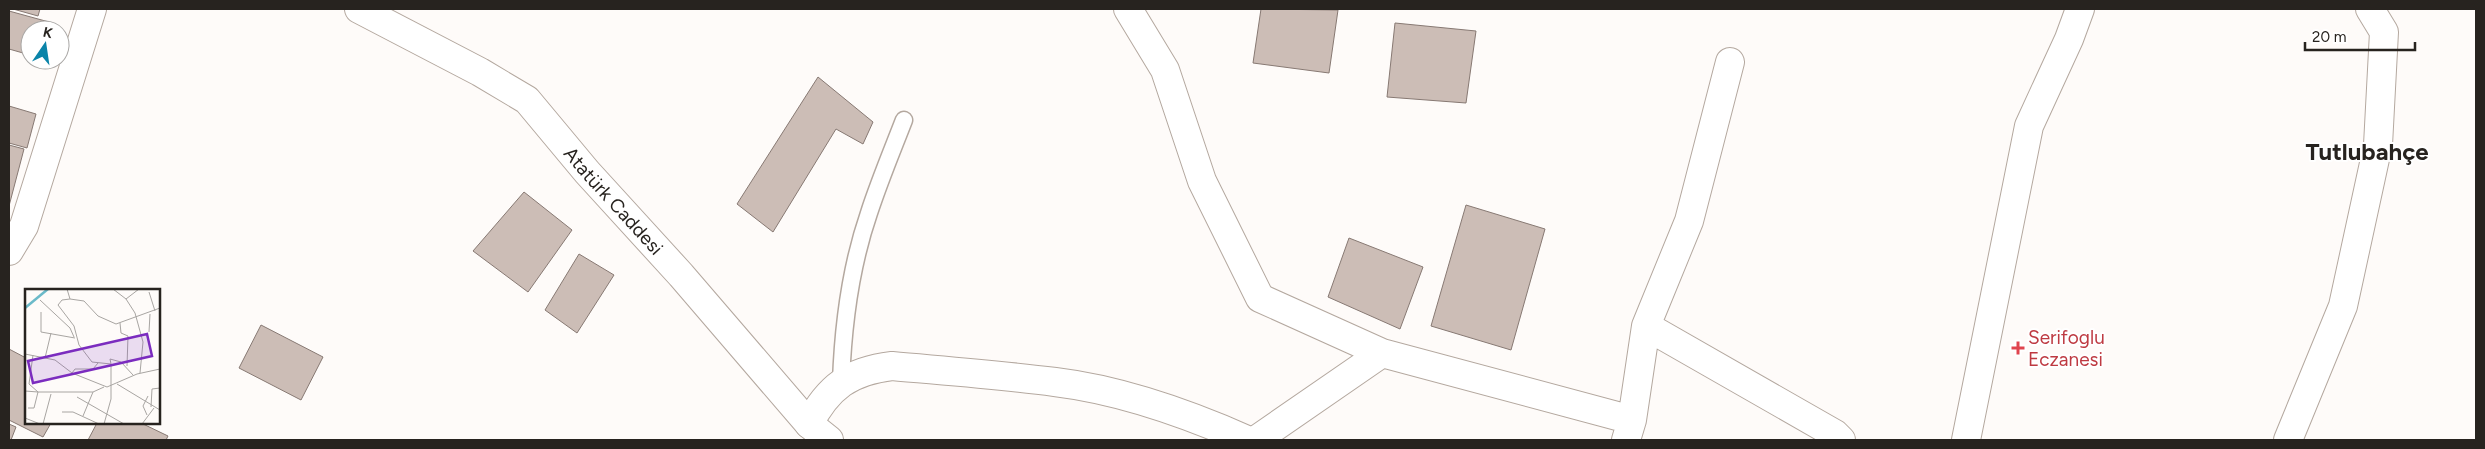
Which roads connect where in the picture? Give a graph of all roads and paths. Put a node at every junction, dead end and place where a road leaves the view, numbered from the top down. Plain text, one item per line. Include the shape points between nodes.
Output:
1 (92, 9) edge
2 (359, 9) edge
3 (1128, 9) edge
4 (2080, 9) edge
5 (2370, 9) edge
6 (1730, 62) dead end
7 (904, 120) dead end
8 (9, 251) edge
9 (1646, 326) junction
10 (1382, 353) junction
11 (841, 382) junction
12 (1629, 430) edge
13 (819, 432) edge
14 (1247, 440) edge
15 (1256, 440) edge
16 (1841, 440) edge
17 (1966, 440) edge
18 (2288, 440) edge

1 - 8 street via 24,226
2 - 13 street, Atatürk Caddesi via 527,100
3 - 10 street via 1165,70 1202,180 1260,298
4 - 17 street via 2029,126
5 - 18 street via 2384,32 2378,145 2343,306
6 - 9 street via 1689,221
7 - 11 lane via 868,214 856,261 846,308
9 - 12 street
9 - 16 street
10 - 12 street
10 - 15 street
11 - 13 street via 828,394
11 - 14 street via 874,368 892,366 1056,382 1102,390 1167,409

